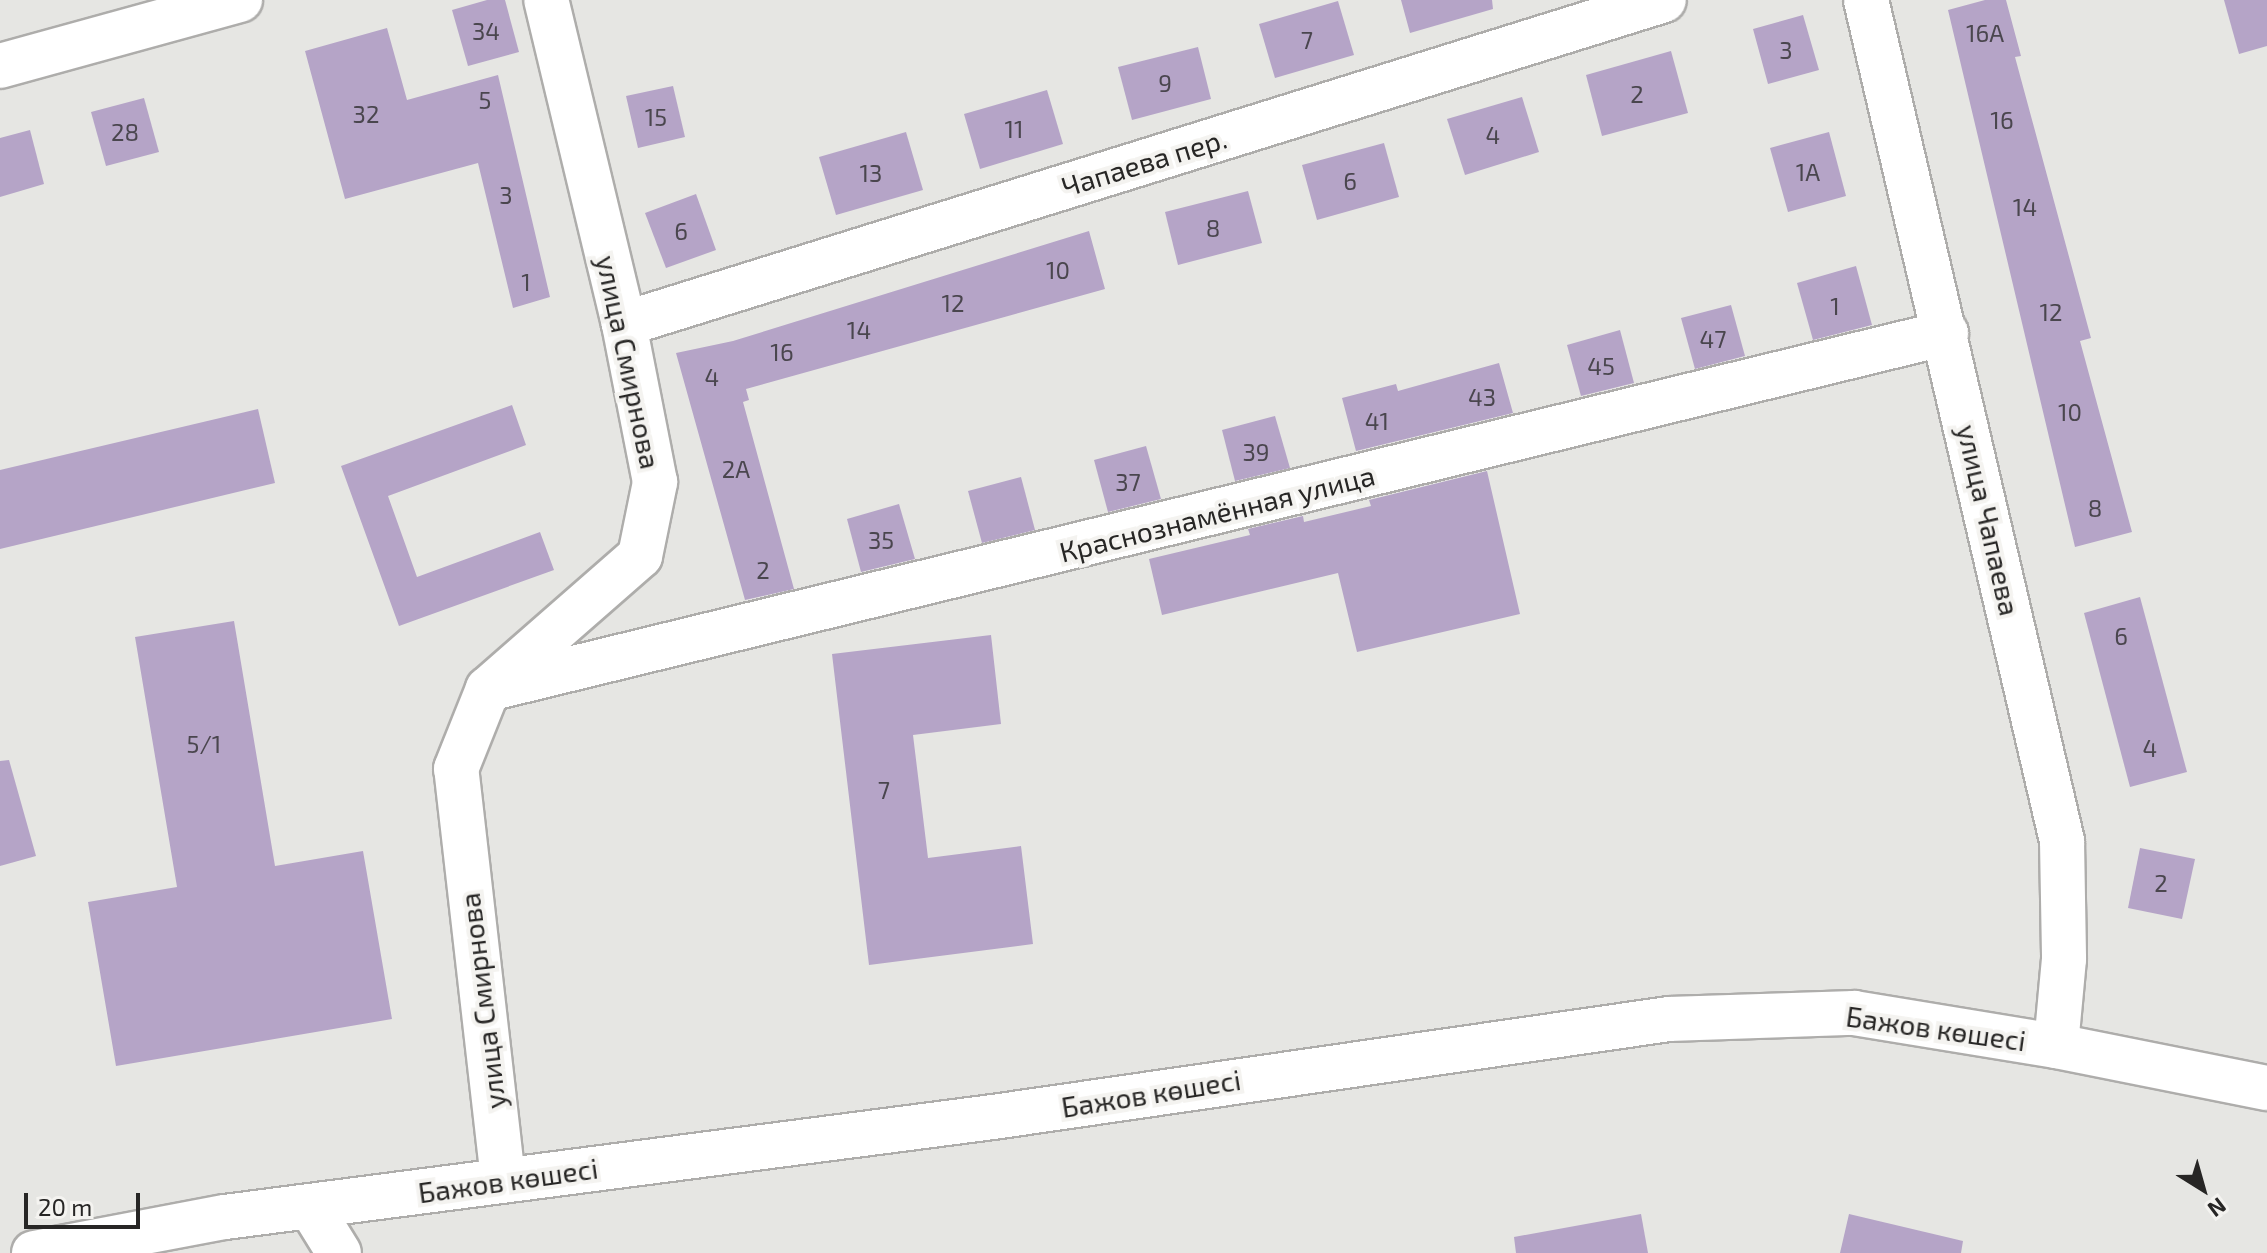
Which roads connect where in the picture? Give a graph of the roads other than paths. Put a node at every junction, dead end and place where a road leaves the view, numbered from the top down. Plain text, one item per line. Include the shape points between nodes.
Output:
1 (240, 0) edge
2 (546, 0) edge
3 (1664, 0) edge
4 (1866, 0) edge
5 (0, 66) edge
6 (624, 324) junction
7 (1946, 333) junction
8 (488, 689) junction
9 (2056, 1046) junction
10 (2267, 1088) edge
11 (503, 1179) junction
12 (310, 1206) junction
13 (34, 1253) edge
14 (339, 1253) edge

1 - 5 street
2 - 6 street, улица Смирнова
3 - 6 street, Чапаева пер.
4 - 7 street, улица Чапаева
6 - 8 street, улица Смирнова via 655,482 640,556
7 - 8 street, Краснознамённая улица
7 - 9 street, улица Чапаева via 2062,841 2064,959
8 - 11 street, улица Смирнова via 456,769
9 - 10 street, Бажов көшесі
9 - 11 street, Бажов көшесі via 1854,1013 1669,1019 993,1117
11 - 12 street, Бажов көшесі
12 - 13 street, Бажов көшесі
12 - 14 street

